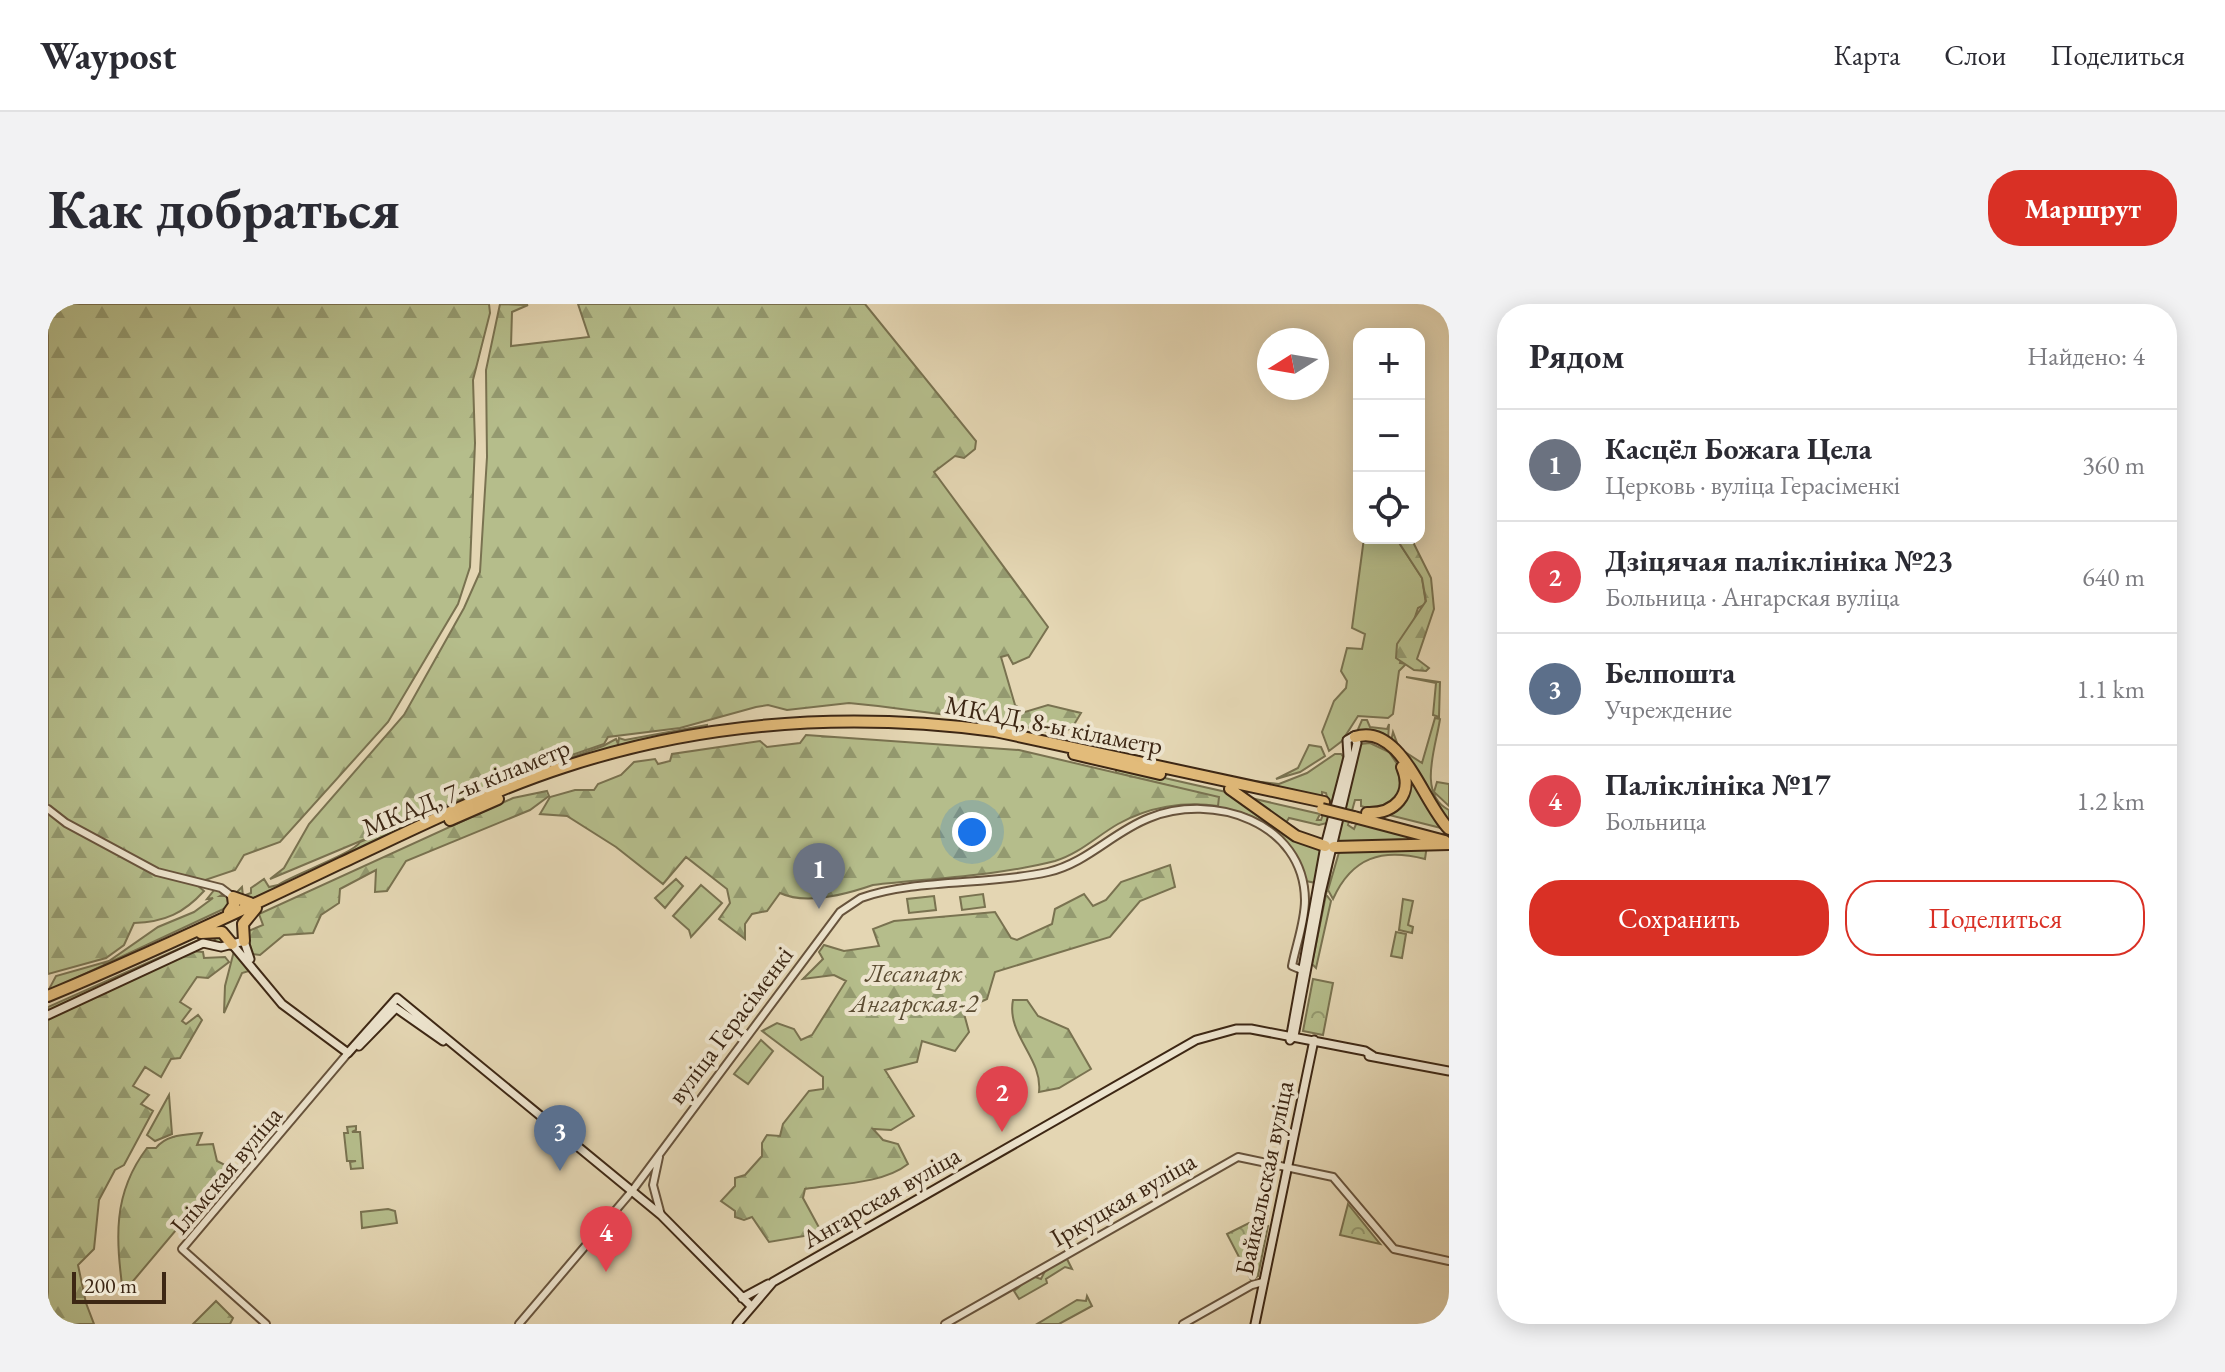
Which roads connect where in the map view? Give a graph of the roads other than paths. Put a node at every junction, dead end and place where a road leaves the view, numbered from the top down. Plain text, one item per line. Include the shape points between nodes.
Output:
1 (758, 728) junction
2 (1353, 742) junction
3 (1197, 778) junction
4 (1230, 789) junction
5 (1323, 806) junction
6 (48, 809) edge
7 (1359, 813) junction
8 (1449, 832) edge
9 (1449, 843) edge
10 (1330, 846) junction
11 (1312, 890) junction
12 (233, 897) junction
13 (256, 905) junction
14 (226, 915) junction
15 (201, 933) junction
16 (244, 941) junction
17 (232, 944) junction
18 (252, 965) junction
19 (1305, 972) junction
20 (48, 996) edge
21 (48, 1003) edge
22 (48, 1015) edge
23 (1292, 1037) junction
24 (1313, 1042) junction
25 (349, 1052) junction
26 (1449, 1071) edge
27 (660, 1153) junction
28 (1288, 1166) junction
29 (632, 1191) junction
30 (661, 1215) junction
31 (1449, 1261) edge
32 (773, 1282) junction
33 (1263, 1282) junction
34 (742, 1298) junction
35 (751, 1306) junction
36 (266, 1324) edge
37 (519, 1324) edge
38 (737, 1324) edge
39 (945, 1324) edge
40 (1183, 1324) edge
41 (1255, 1324) edge

1 - 3 highway, МКАД, 8-ы кіламетр via 838,727 995,737
1 - 3 highway, МКАД, 8-ы кіламетр via 852,721 952,725 1099,752 1116,754 1123,749 1134,760
1 - 13 highway, МКАД, 7-ы кіламетр via 661,741 555,770 477,800
2 - 7 highway via 1385,747 1406,780 1396,805 1385,812
2 - 8 highway via 1373,736 1396,749
2 - 10 main road
3 - 4 highway
3 - 5 highway
4 - 5 highway
4 - 10 highway via 1296,836
5 - 7 highway, bridge
6 - 12 street via 157,872 221,888
7 - 8 highway
7 - 9 highway
9 - 10 highway
10 - 11 main road
11 - 19 main road
11 - 19 street via 1292,966
11 - 27 street, вуліца Герасіменкі via 1301,880 1287,845 1266,826 1208,810 1168,812 1138,822 1059,869 855,900 823,933
12 - 13 highway
12 - 14 highway via 234,908
13 - 14 highway
13 - 15 highway
13 - 16 highway via 243,924
14 - 20 highway
15 - 17 highway via 222,932
15 - 21 highway
16 - 17 main road
16 - 18 main road
17 - 18 main road
17 - 22 main road via 203,943
18 - 25 main road via 282,1004
19 - 23 main road
23 - 24 main road, Ангарская вуліца
23 - 32 main road, Ангарская вуліца via 1251,1029 1227,1031 1185,1046
24 - 26 main road, Ангарская вуліца
24 - 28 main road, Байкальская вуліца
25 - 29 main road, Ілімская вуліца via 394,998
25 - 36 street, Ілімская вуліца via 182,1249
27 - 29 street, вуліца Герасіменкі
27 - 30 street via 653,1185
28 - 31 street, Іркуцкая вуліца via 1333,1177 1394,1249
28 - 33 main road, Байкальская вуліца
28 - 39 street, Іркуцкая вуліца via 1234,1159
29 - 30 main road
29 - 37 street, вуліца Герасіменкі
30 - 34 main road
32 - 34 main road
32 - 35 main road, Ангарская вуліца
33 - 40 street
33 - 41 main road, Байкальская вуліца
34 - 35 main road
35 - 38 main road, Ангарская вуліца

